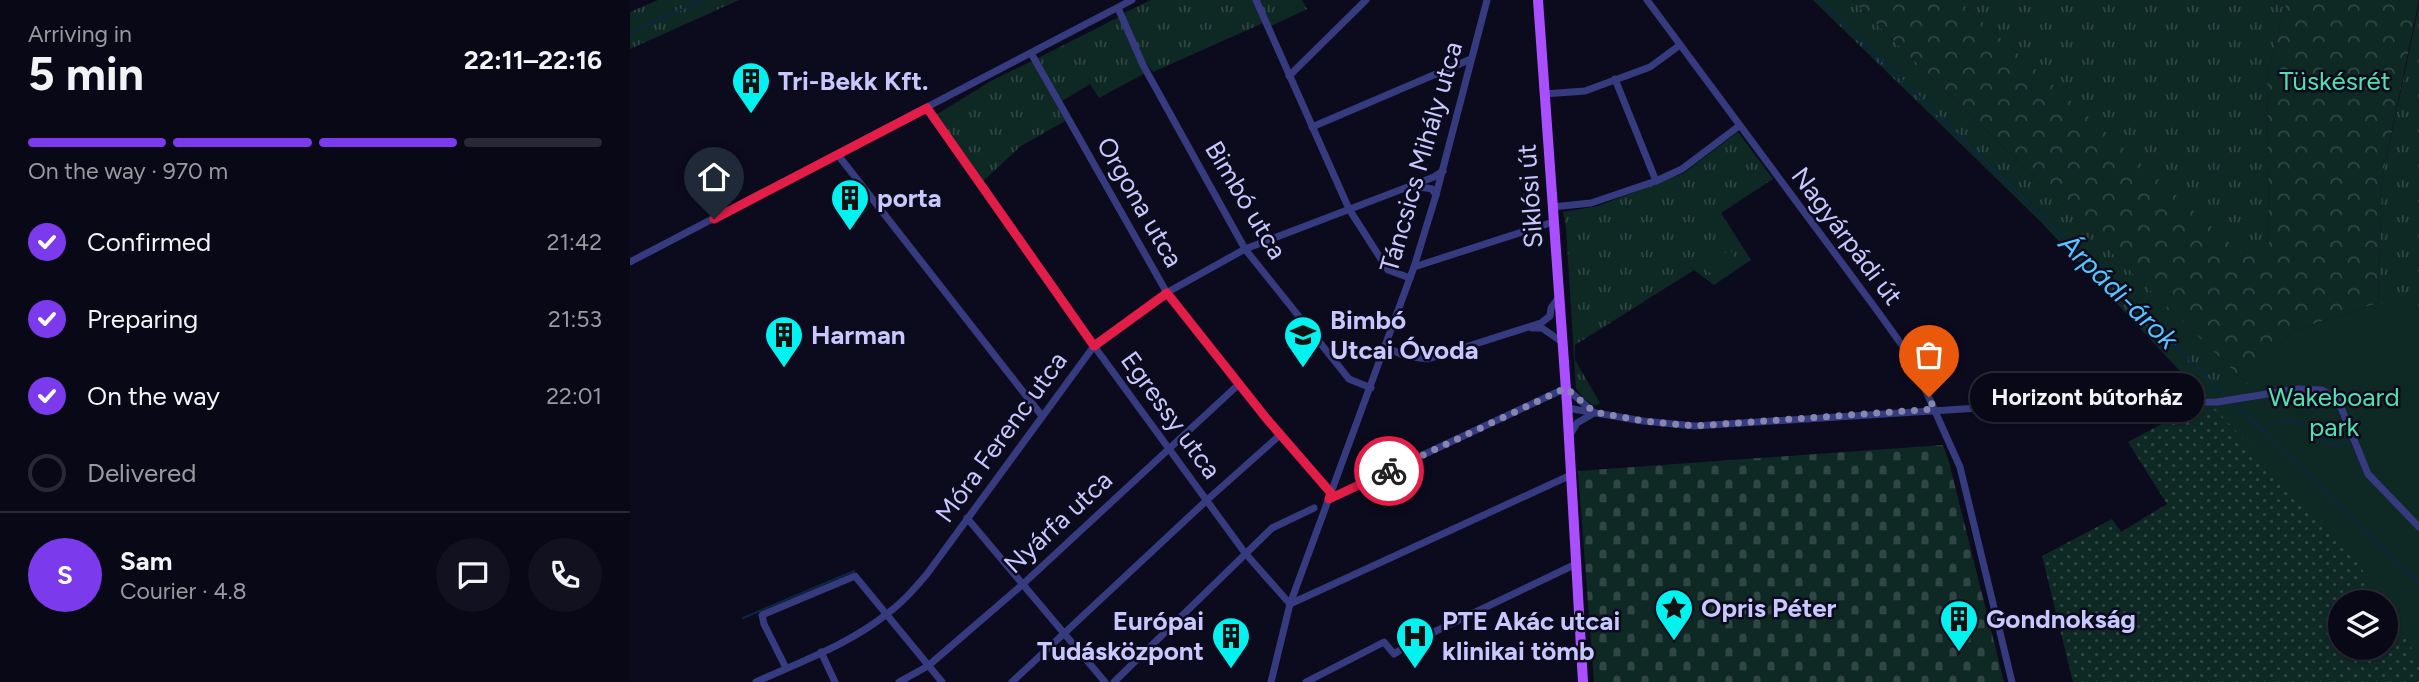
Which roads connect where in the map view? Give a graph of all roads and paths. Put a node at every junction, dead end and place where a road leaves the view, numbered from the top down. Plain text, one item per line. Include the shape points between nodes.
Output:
1 (1132, 0) edge
2 (1256, 0) edge
3 (1366, 0) edge
4 (1487, 0) edge
5 (1538, 0) edge
6 (1647, 0) edge
7 (1118, 8) junction
8 (1680, 45) junction
9 (1031, 53) junction
10 (1471, 59) junction
11 (1289, 76) junction
12 (1615, 79) junction
13 (1544, 94) junction
14 (927, 108) junction
15 (1739, 126) junction
16 (1312, 127) junction
17 (838, 155) junction
18 (1443, 171) junction
19 (1656, 181) junction
20 (1410, 186) junction
21 (1436, 195) junction
22 (1552, 207) junction
23 (1349, 209) junction
24 (1553, 222) junction
25 (1245, 249) junction
26 (630, 262) edge
27 (1414, 267) junction
28 (1410, 278) junction
29 (1167, 293) junction
30 (1559, 298) junction
31 (1518, 330) junction
32 (1562, 342) junction
33 (1094, 346) junction
34 (1386, 347) junction
35 (1239, 384) junction
36 (1371, 388) junction
37 (1566, 388) junction
38 (1567, 408) junction
39 (1934, 409) junction
40 (1594, 412) junction
41 (1042, 416) junction
42 (1280, 435) junction
43 (1569, 441) junction
44 (1169, 449) junction
45 (1571, 475) junction
46 (1330, 496) junction
47 (1207, 500) junction
48 (1314, 508) dead end
49 (967, 518) junction
50 (2419, 527) edge
51 (1245, 553) junction
52 (1576, 564) junction
53 (1023, 583) junction
54 (1290, 604) junction
55 (886, 615) junction
56 (1065, 634) junction
57 (821, 652) junction
58 (928, 666) junction
59 (786, 668) junction
60 (756, 682) edge
61 (835, 682) edge
62 (899, 682) edge
63 (942, 682) edge
64 (1012, 682) edge
65 (1105, 682) edge
66 (1114, 682) edge
67 (1271, 682) edge
68 (1306, 682) edge
69 (1583, 682) edge
70 (2012, 682) edge

1 - 7 street
2 - 11 street
3 - 11 street
4 - 10 street, Táncsics Mihály utca
5 - 13 main road, Siklósi út
6 - 8 street, Nagyárpádi út
7 - 9 street
7 - 25 street, Bimbó utca via 1143,65
8 - 12 street via 1650,67
8 - 15 street, Nagyárpádi út
9 - 14 street
9 - 29 street, Orgona utca
10 - 16 street
10 - 18 street, Táncsics Mihály utca
11 - 16 street
12 - 13 street via 1585,91
12 - 19 street
13 - 22 main road, Siklósi út
14 - 17 street
14 - 33 street, Egressy utca
15 - 19 street via 1682,169
15 - 39 street, Nagyárpádi út via 1904,348
16 - 23 street
17 - 26 street
17 - 41 street
18 - 20 street, Móra Ferenc utca
18 - 21 street, Táncsics Mihály utca
19 - 22 street via 1591,203
20 - 21 street via 1432,189
20 - 23 street, Móra Ferenc utca
21 - 27 street, Táncsics Mihály utca
22 - 24 main road, Siklósi út
23 - 25 street, Móra Ferenc utca
23 - 28 street via 1388,270
24 - 27 street
24 - 30 main road, Siklósi út
25 - 29 street, Móra Ferenc utca
25 - 36 street, Bimbó utca via 1349,379
27 - 28 street, Táncsics Mihály utca
28 - 34 street, Táncsics Mihály utca
29 - 33 street, Móra Ferenc utca
29 - 35 street, Orgona utca
30 - 31 street via 1546,320
30 - 32 main road, Siklósi út
31 - 32 street via 1542,328
31 - 34 street via 1428,359
32 - 37 main road, Siklósi út
33 - 41 street, Móra Ferenc utca
33 - 44 street, Egressy utca
34 - 36 street, Táncsics Mihály utca
35 - 42 street, Orgona utca
35 - 44 street, Nyárfa utca
36 - 46 street, Táncsics Mihály utca
37 - 38 main road, Siklósi út
37 - 40 street
37 - 46 street
38 - 40 street
38 - 43 main road, Siklósi út
39 - 40 street via 1695,426
39 - 50 street via 2217,402 2298,389 2322,390 2338,400 2368,474
39 - 70 street, Nagyárpádi út via 1960,467
40 - 43 street via 1572,429
41 - 49 street, Móra Ferenc utca
42 - 46 street, Orgona utca
42 - 47 street
43 - 45 main road
44 - 47 street, Egressy utca
44 - 53 street, Nyárfa utca
45 - 52 main road
45 - 54 street
46 - 54 street, Táncsics Mihály utca
47 - 51 street, Egressy utca
47 - 56 street
48 - 51 street via 1272,528
49 - 53 street
49 - 55 street, Móra Ferenc utca via 927,574
51 - 54 street, Egressy utca
51 - 66 street
52 - 68 street via 1394,654 1384,642
52 - 69 main road
53 - 56 street
53 - 58 street, Nyárfa utca
54 - 67 street, Táncsics Mihály utca
55 - 57 street, Móra Ferenc utca
55 - 58 street
55 - 59 street via 855,576 762,615
56 - 64 street
56 - 65 street
57 - 59 street, Móra Ferenc utca
57 - 61 street
58 - 62 street, Nyárfa utca
58 - 63 street
59 - 60 street, Móra Ferenc utca

